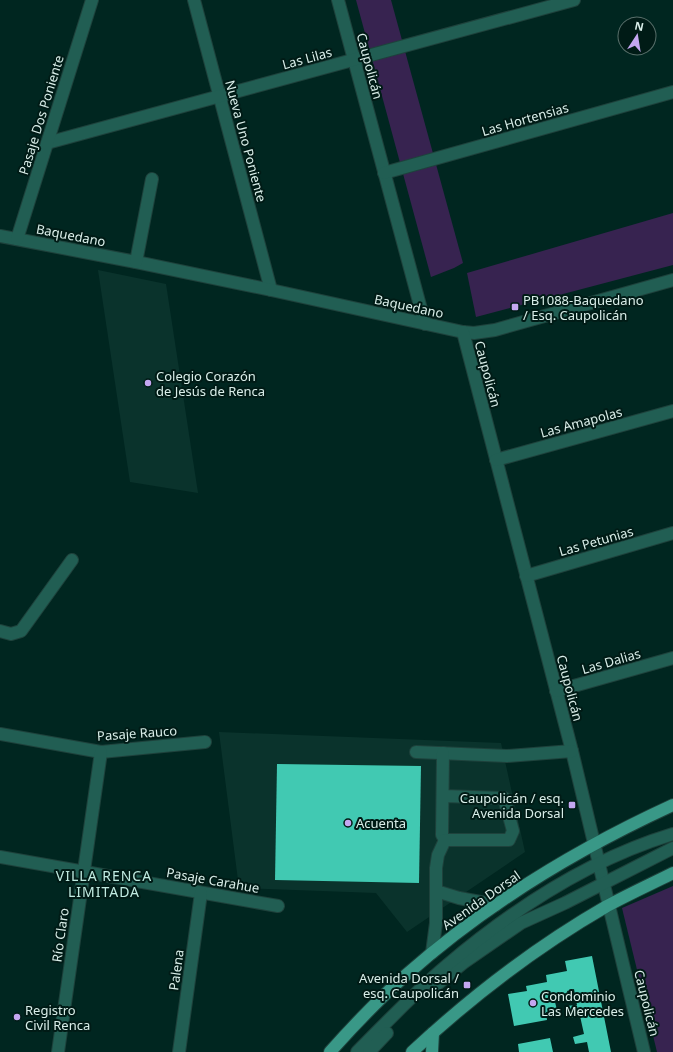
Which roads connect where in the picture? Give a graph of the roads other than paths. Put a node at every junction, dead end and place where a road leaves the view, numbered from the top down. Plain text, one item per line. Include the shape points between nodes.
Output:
1 (92, 0) edge
2 (194, 0) edge
3 (338, 0) edge
4 (574, 0) edge
5 (354, 60) junction
6 (673, 92) edge
7 (220, 96) junction
8 (47, 143) junction
9 (384, 173) junction
10 (152, 179) dead end
11 (0, 236) edge
12 (17, 239) junction
13 (136, 262) junction
14 (673, 280) edge
15 (271, 290) junction
16 (425, 324) junction
17 (463, 332) junction
18 (673, 411) edge
19 (496, 460) junction
20 (673, 534) edge
21 (72, 560) dead end
22 (526, 576) junction
23 (0, 631) edge
24 (673, 658) edge
25 (556, 691) junction
26 (0, 734) edge
27 (205, 742) dead end
28 (572, 750) junction
29 (101, 752) junction
30 (416, 752) dead end
31 (443, 753) junction
32 (443, 796) junction
33 (673, 805) edge
34 (673, 834) edge
35 (445, 840) junction
36 (594, 844) junction
37 (673, 848) edge
38 (0, 857) edge
39 (599, 863) junction
40 (83, 871) junction
41 (673, 873) edge
42 (603, 882) junction
43 (436, 891) junction
44 (201, 893) junction
45 (496, 905) junction
46 (609, 905) junction
47 (278, 906) dead end
48 (432, 953) junction
49 (433, 1033) junction
50 (58, 1052) edge
51 (179, 1052) edge
52 (330, 1052) edge
53 (357, 1052) edge
54 (369, 1052) edge
55 (412, 1052) edge
56 (432, 1052) edge
57 (644, 1052) edge

1 - 8 street, Pasaje Dos Poniente
2 - 7 street, Nueva Uno Poniente
3 - 5 street, Caupolicán
4 - 5 street, Las Lilas
5 - 7 street, Las Lilas
5 - 9 street, Caupolicán
6 - 9 street, Las Hortensias
7 - 8 street, Las Lilas
7 - 15 street, Nueva Uno Poniente
8 - 12 street, Pasaje Dos Poniente
9 - 16 street, Caupolicán
10 - 13 street
11 - 12 street, Baquedano
12 - 13 street, Baquedano
13 - 15 street, Baquedano
14 - 17 street, Baquedano via 495,330
15 - 16 street, Baquedano
16 - 17 street, Baquedano
17 - 19 street, Caupolicán
18 - 19 street, Las Amapolas
19 - 22 street, Caupolicán
20 - 22 street, Las Petunias
21 - 23 street via 21,631 10,634
22 - 25 street, Caupolicán
24 - 25 street, Las Dalias
25 - 28 street, Caupolicán
26 - 29 street, Pasaje Rauco
27 - 29 street, Pasaje Rauco
28 - 31 street via 507,756
28 - 36 street, Caupolicán
29 - 40 street, Río Claro
30 - 31 street
31 - 32 street
32 - 35 street via 442,835
32 - 35 street via 504,798 513,831 509,840
33 - 36 main road, Avenida Dorsal
34 - 39 street
35 - 43 street via 438,855
36 - 39 street, Caupolicán
36 - 45 main road, Avenida Dorsal via 529,882
37 - 42 street
38 - 40 street, Pasaje Carahue
39 - 42 street, Caupolicán
39 - 53 street via 485,934 434,977
40 - 44 street, Pasaje Carahue
40 - 50 street, Río Claro
41 - 46 main road
42 - 46 street, Caupolicán
42 - 54 street via 521,923 463,963 416,1004
43 - 45 street
43 - 48 street via 436,923
44 - 47 street, Pasaje Carahue
44 - 51 street, Palena
45 - 48 main road, Avenida Dorsal
46 - 49 main road via 528,956 471,999
46 - 57 street, Caupolicán
48 - 52 main road, Avenida Dorsal via 381,998
49 - 55 main road
49 - 56 main road

